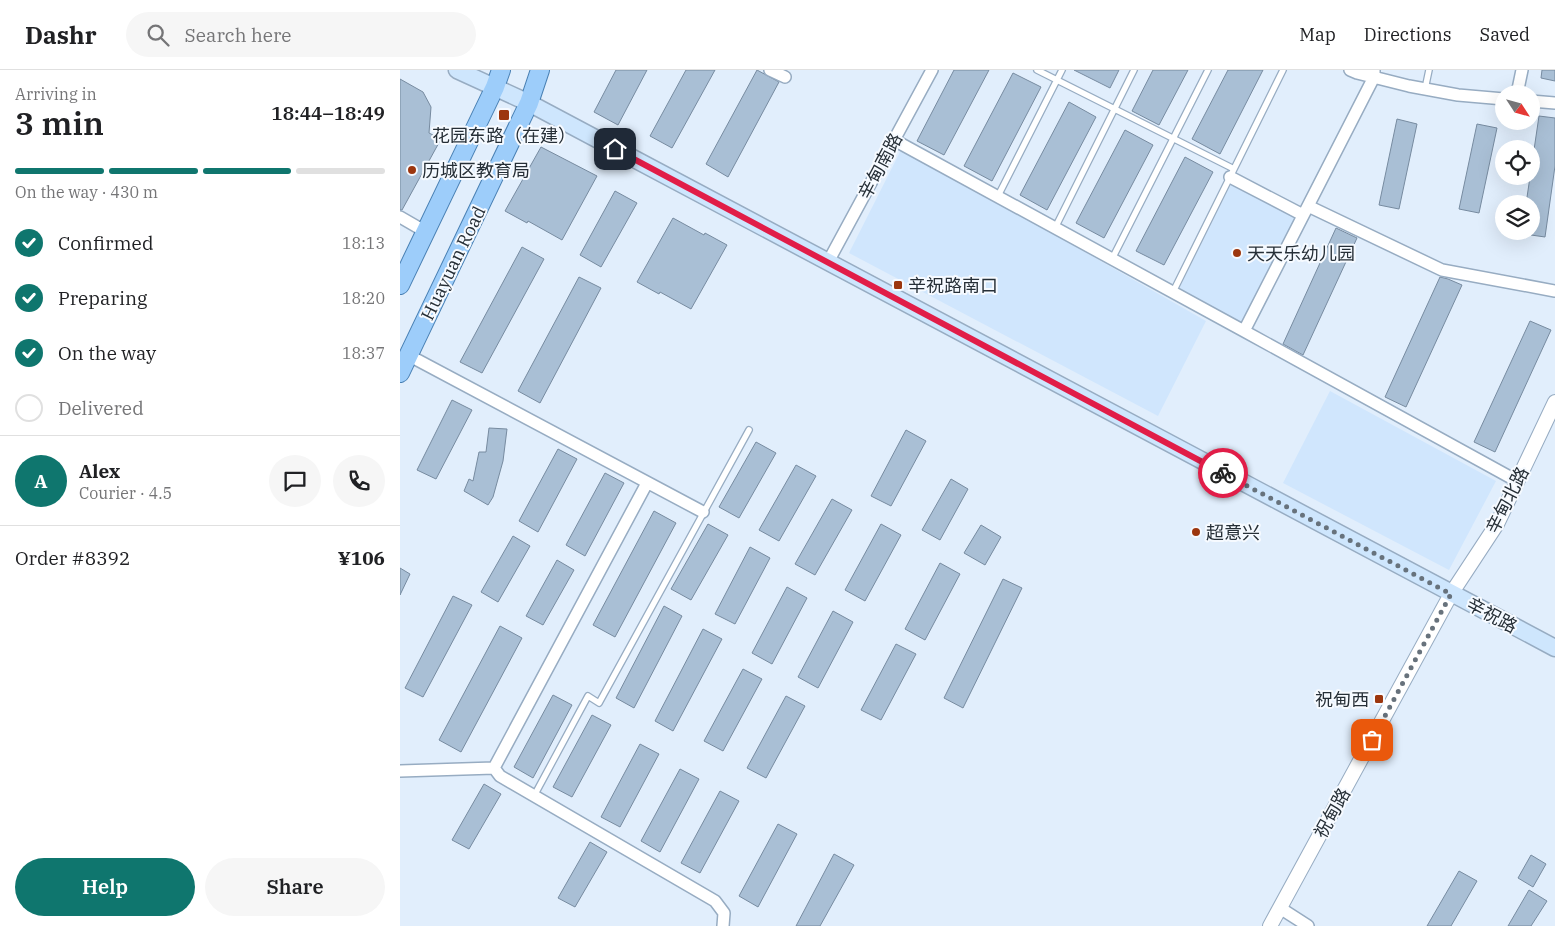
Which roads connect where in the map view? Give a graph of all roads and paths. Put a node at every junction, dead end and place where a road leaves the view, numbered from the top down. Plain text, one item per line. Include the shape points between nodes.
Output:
1 (457, 70) edge
2 (501, 70) edge
3 (540, 70) edge
4 (770, 70) edge
5 (932, 70) edge
6 (1037, 70) edge
7 (1062, 70) edge
8 (1134, 70) edge
9 (1208, 70) edge
10 (1283, 70) edge
11 (1350, 70) edge
12 (1429, 70) edge
13 (1522, 70) edge
14 (1374, 74) edge
15 (785, 77) dead end
16 (1057, 80) junction
17 (1519, 85) edge
18 (495, 88) junction
19 (1425, 89) junction
20 (1495, 97) edge
21 (1540, 102) edge
22 (529, 103) junction
23 (1555, 103) edge
24 (1173, 139) junction
25 (894, 140) junction
26 (1232, 173) junction
27 (998, 196) junction
28 (1306, 210) junction
29 (400, 217) edge
30 (1055, 228) junction
31 (426, 232) junction
32 (1112, 259) junction
33 (828, 262) junction
34 (400, 286) edge
35 (1555, 291) edge
36 (1173, 292) junction
37 (1244, 331) junction
38 (408, 355) junction
39 (400, 373) edge
40 (1555, 402) edge
41 (749, 430) dead end
42 (1517, 481) junction
43 (647, 483) junction
44 (703, 512) junction
45 (1451, 594) junction
46 (1555, 648) edge
47 (494, 768) junction
48 (400, 771) edge
49 (534, 796) junction
50 (1280, 908) junction
51 (723, 926) edge
52 (1270, 926) edge
53 (1308, 926) edge

1 - 18 main road, 辛祝路
2 - 18 main road
3 - 22 main road, Huayuan Road
4 - 15 street
5 - 25 street, 辛甸南路
6 - 16 lane
7 - 16 lane
8 - 30 lane
9 - 24 lane
10 - 26 lane
11 - 14 street
12 - 19 lane
13 - 17 street
14 - 19 street
14 - 28 street
16 - 24 lane
16 - 27 lane
18 - 22 main road, 辛祝路
18 - 31 main road
19 - 20 street
21 - 23 street
22 - 33 main road, 辛祝路
22 - 38 main road, Huayuan Road
24 - 26 lane
24 - 32 lane
25 - 27 street
25 - 33 street, 辛甸南路
26 - 28 street
26 - 36 lane
27 - 30 street
28 - 35 street via 1442,270
28 - 37 street
29 - 31 street
30 - 32 street
31 - 34 main road
32 - 36 street
33 - 45 main road, 辛祝路
36 - 37 street
37 - 42 street
38 - 39 main road, Huayuan Road
38 - 43 street
40 - 42 street, 辛甸北路
41 - 44 lane
42 - 45 street, 辛甸北路 via 1497,524
43 - 44 street
43 - 47 street
44 - 49 lane via 599,703 588,696
45 - 46 main road, 辛祝路
45 - 50 street, 祝甸路
47 - 48 street
47 - 49 street via 500,776
49 - 51 street via 715,902 724,913
50 - 52 street, 祝甸路
50 - 53 street

